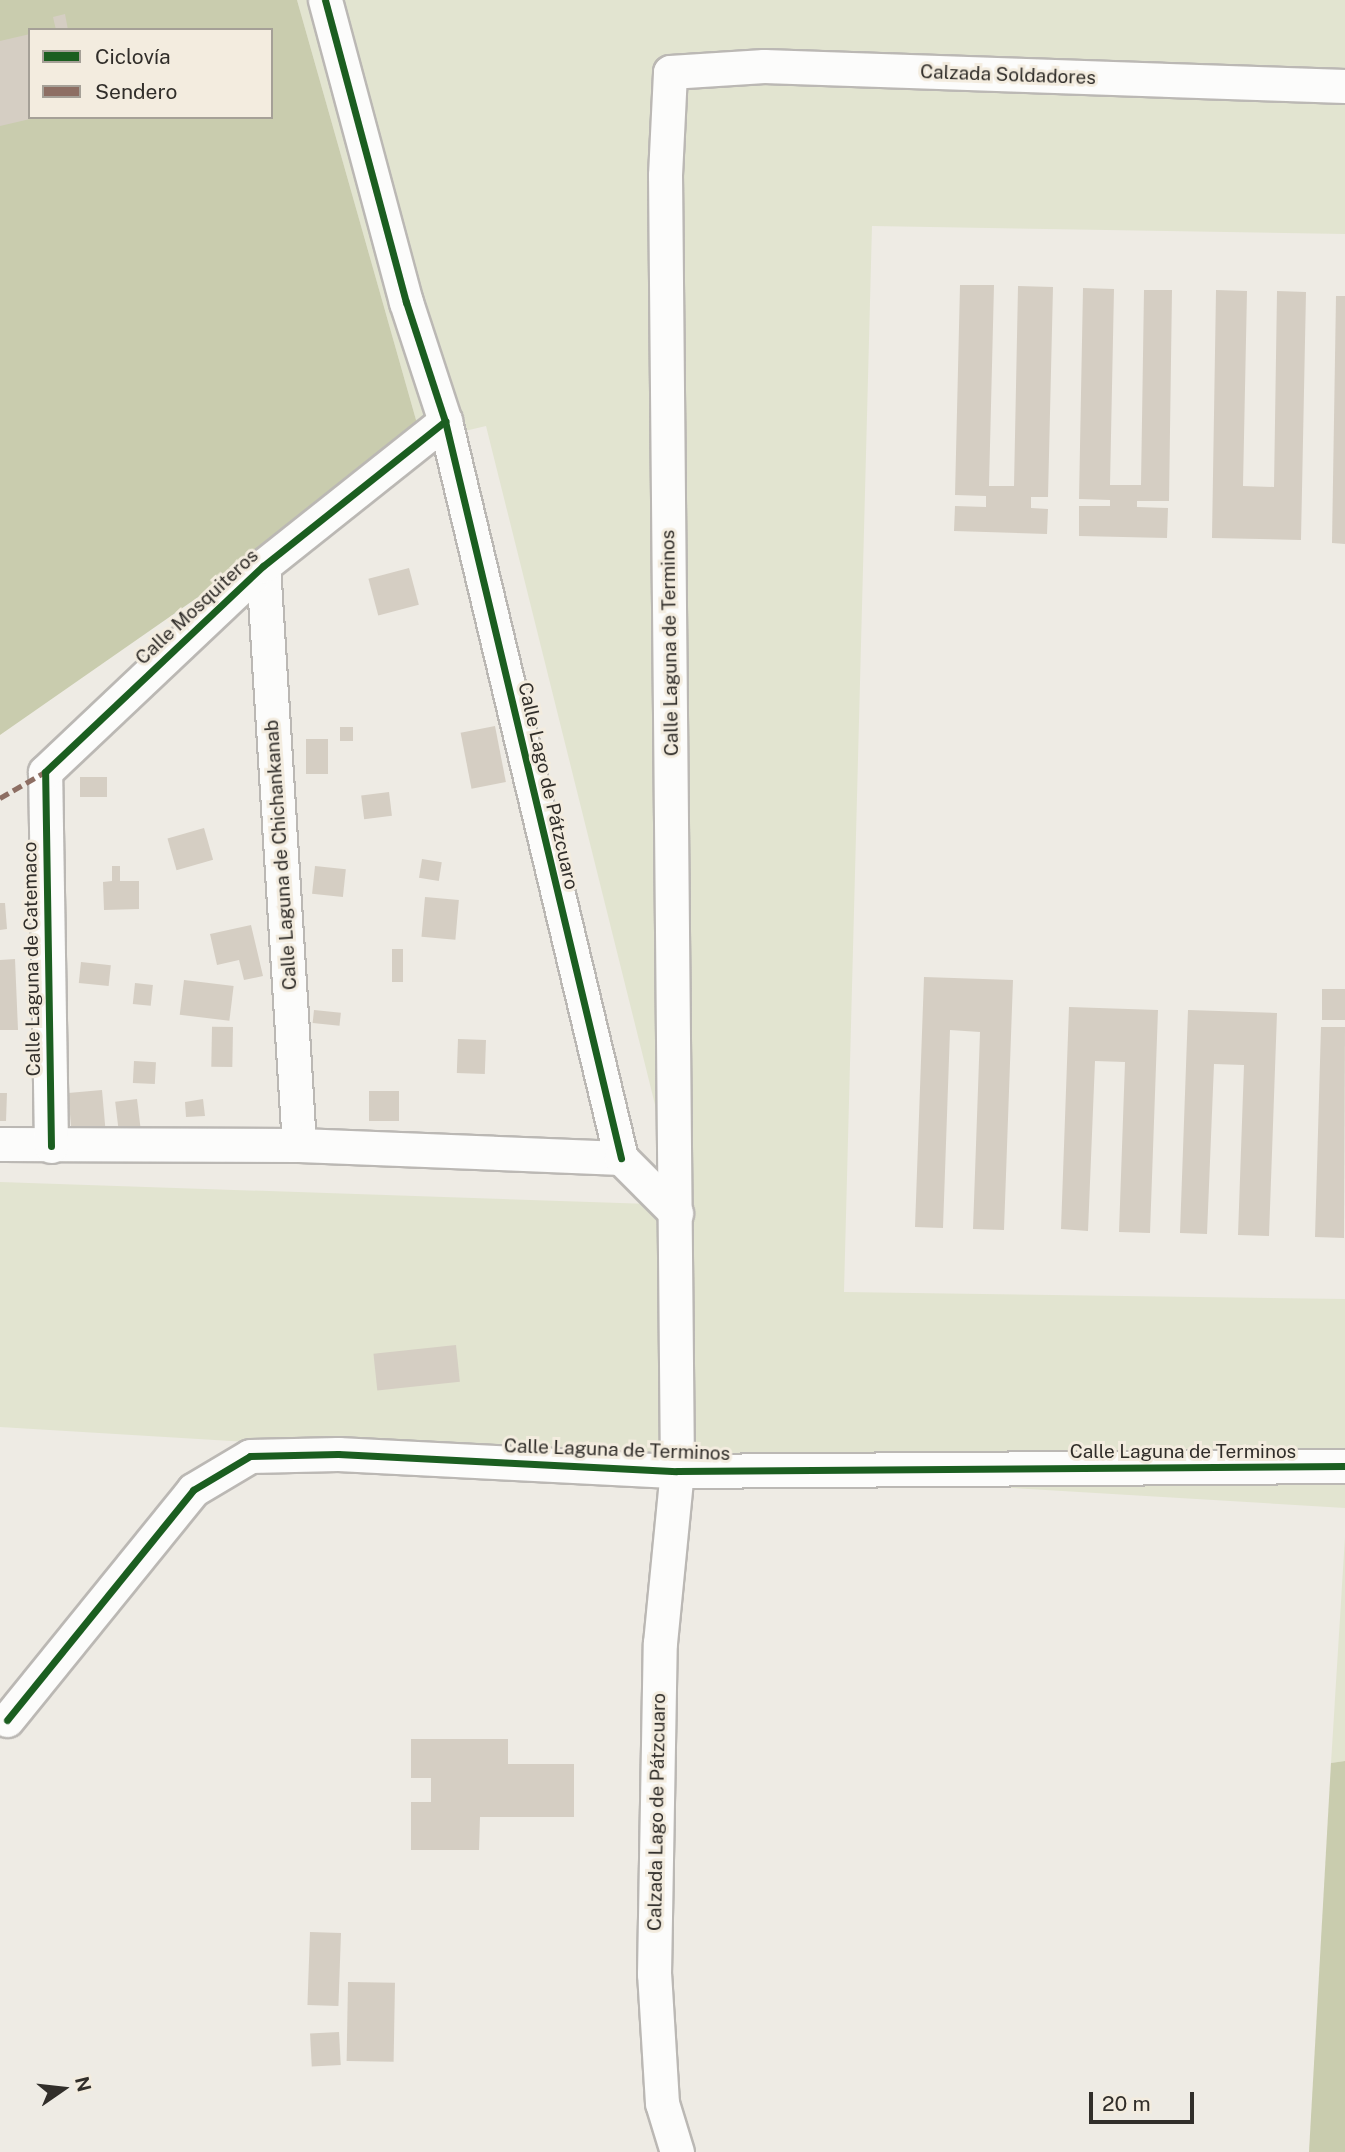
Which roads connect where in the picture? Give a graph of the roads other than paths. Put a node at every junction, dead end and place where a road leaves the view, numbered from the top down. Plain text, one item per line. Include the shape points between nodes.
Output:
1 (325, 0) edge
2 (670, 72) joint
3 (1345, 86) edge
4 (444, 421) junction
5 (263, 566) junction
6 (45, 772) joint
7 (0, 1144) edge
8 (299, 1144) junction
9 (51, 1146) junction
10 (621, 1158) junction
11 (676, 1213) junction
12 (1345, 1466) edge
13 (677, 1471) junction
14 (7, 1720) dead end
15 (666, 2116) junction
16 (677, 2152) edge
17 (704, 2152) edge

1 - 4 street, Calle Lago de Pátzcuaro via 406,302
2 - 3 street, Calzada Soldadores via 764,66
2 - 11 street, Calle Laguna de Terminos via 665,175
4 - 5 street, Calle Mosquiteros
4 - 10 street, Calle Lago de Pátzcuaro
5 - 6 street, Calle Mosquiteros
5 - 8 street, Calle Laguna de Chichankanab
6 - 9 street, Calle Laguna de Catemaco
7 - 9 street
8 - 9 street
8 - 10 street
10 - 11 street
11 - 13 street, Calle Laguna de Terminos
12 - 13 street, Calle Laguna de Terminos
13 - 14 street, Calle Laguna de Terminos via 338,1454 250,1456 193,1490
13 - 15 street, Calzada Lago de Pátzcuaro via 660,1657 654,1974
15 - 16 street, Calzada Lago de Pátzcuaro
15 - 17 street

